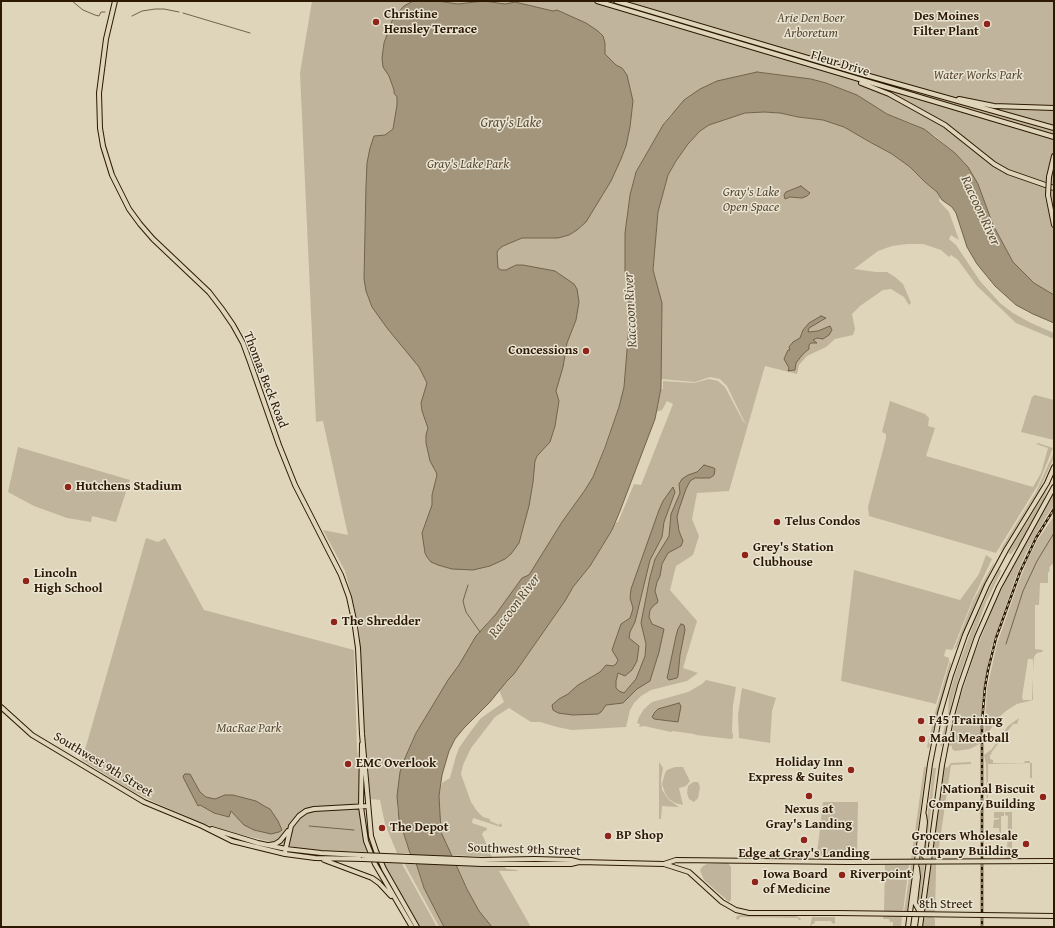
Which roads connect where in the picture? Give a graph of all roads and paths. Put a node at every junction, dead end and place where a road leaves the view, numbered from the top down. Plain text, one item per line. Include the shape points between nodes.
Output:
1 (115, 1) edge
2 (597, 1) edge
3 (616, 1) edge
4 (825, 70) junction
5 (924, 92) junction
6 (1054, 108) edge
7 (1054, 128) edge
8 (1054, 137) edge
9 (1054, 156) edge
10 (1054, 188) edge
11 (1054, 225) edge
12 (1054, 467) edge
13 (1054, 487) edge
14 (1, 707) edge
15 (362, 734) junction
16 (361, 806) junction
17 (368, 806) junction
18 (923, 812) junction
19 (202, 826) junction
20 (289, 829) junction
21 (258, 843) junction
22 (285, 852) junction
23 (362, 857) junction
24 (320, 859) junction
25 (928, 860) junction
26 (1054, 861) edge
27 (664, 864) junction
28 (916, 865) junction
29 (398, 904) junction
30 (921, 914) junction
31 (1054, 916) edge
32 (412, 927) edge
33 (417, 927) edge
34 (908, 927) edge
35 (920, 927) edge

1 - 15 main road, Thomas Beck Road via 106,39 99,93 103,146 112,175 129,209 140,224 217,302 243,343 295,485 331,554 349,597 358,648
2 - 4 main road, Fleur Drive
3 - 5 main road, Fleur Drive
4 - 8 main road, Fleur Drive
4 - 10 main road via 897,98 945,125 998,167 1016,176
5 - 6 main road via 994,106
5 - 7 main road, Fleur Drive
9 - 11 main road, bridge via 1048,195
12 - 18 main road via 996,567 965,635 940,713
13 - 25 main road via 999,587 963,675 943,758
14 - 19 main road, Southwest 9th Street via 32,734 132,795
15 - 16 main road, Thomas Beck Road
15 - 17 main road, Thomas Beck Road
16 - 17 main road
16 - 20 main road via 310,810 294,820
16 - 29 main road, Thomas Beck Road via 363,829 374,864
17 - 33 main road, Thomas Beck Road via 370,830 376,851
18 - 25 main road via 925,822 922,851
18 - 28 main road
19 - 21 main road, Southwest 9th Street
19 - 22 main road, Southwest 9th Street via 232,841
20 - 21 main road via 284,838 275,844
20 - 22 main road
21 - 22 main road, Southwest 9th Street
22 - 23 main road, Southwest 9th Street
22 - 24 main road, Southwest 9th Street
23 - 24 main road, Southwest 9th Street
23 - 27 main road, Southwest 9th Street, bridge
24 - 29 main road via 372,878
25 - 30 main road
26 - 27 main road, Southwest 9th Street, bridge via 676,860
27 - 31 main road, 8th Street, bridge via 689,872 722,902 736,910 749,913
28 - 30 main road via 918,877 915,903
28 - 34 main road
29 - 32 main road
30 - 35 main road

